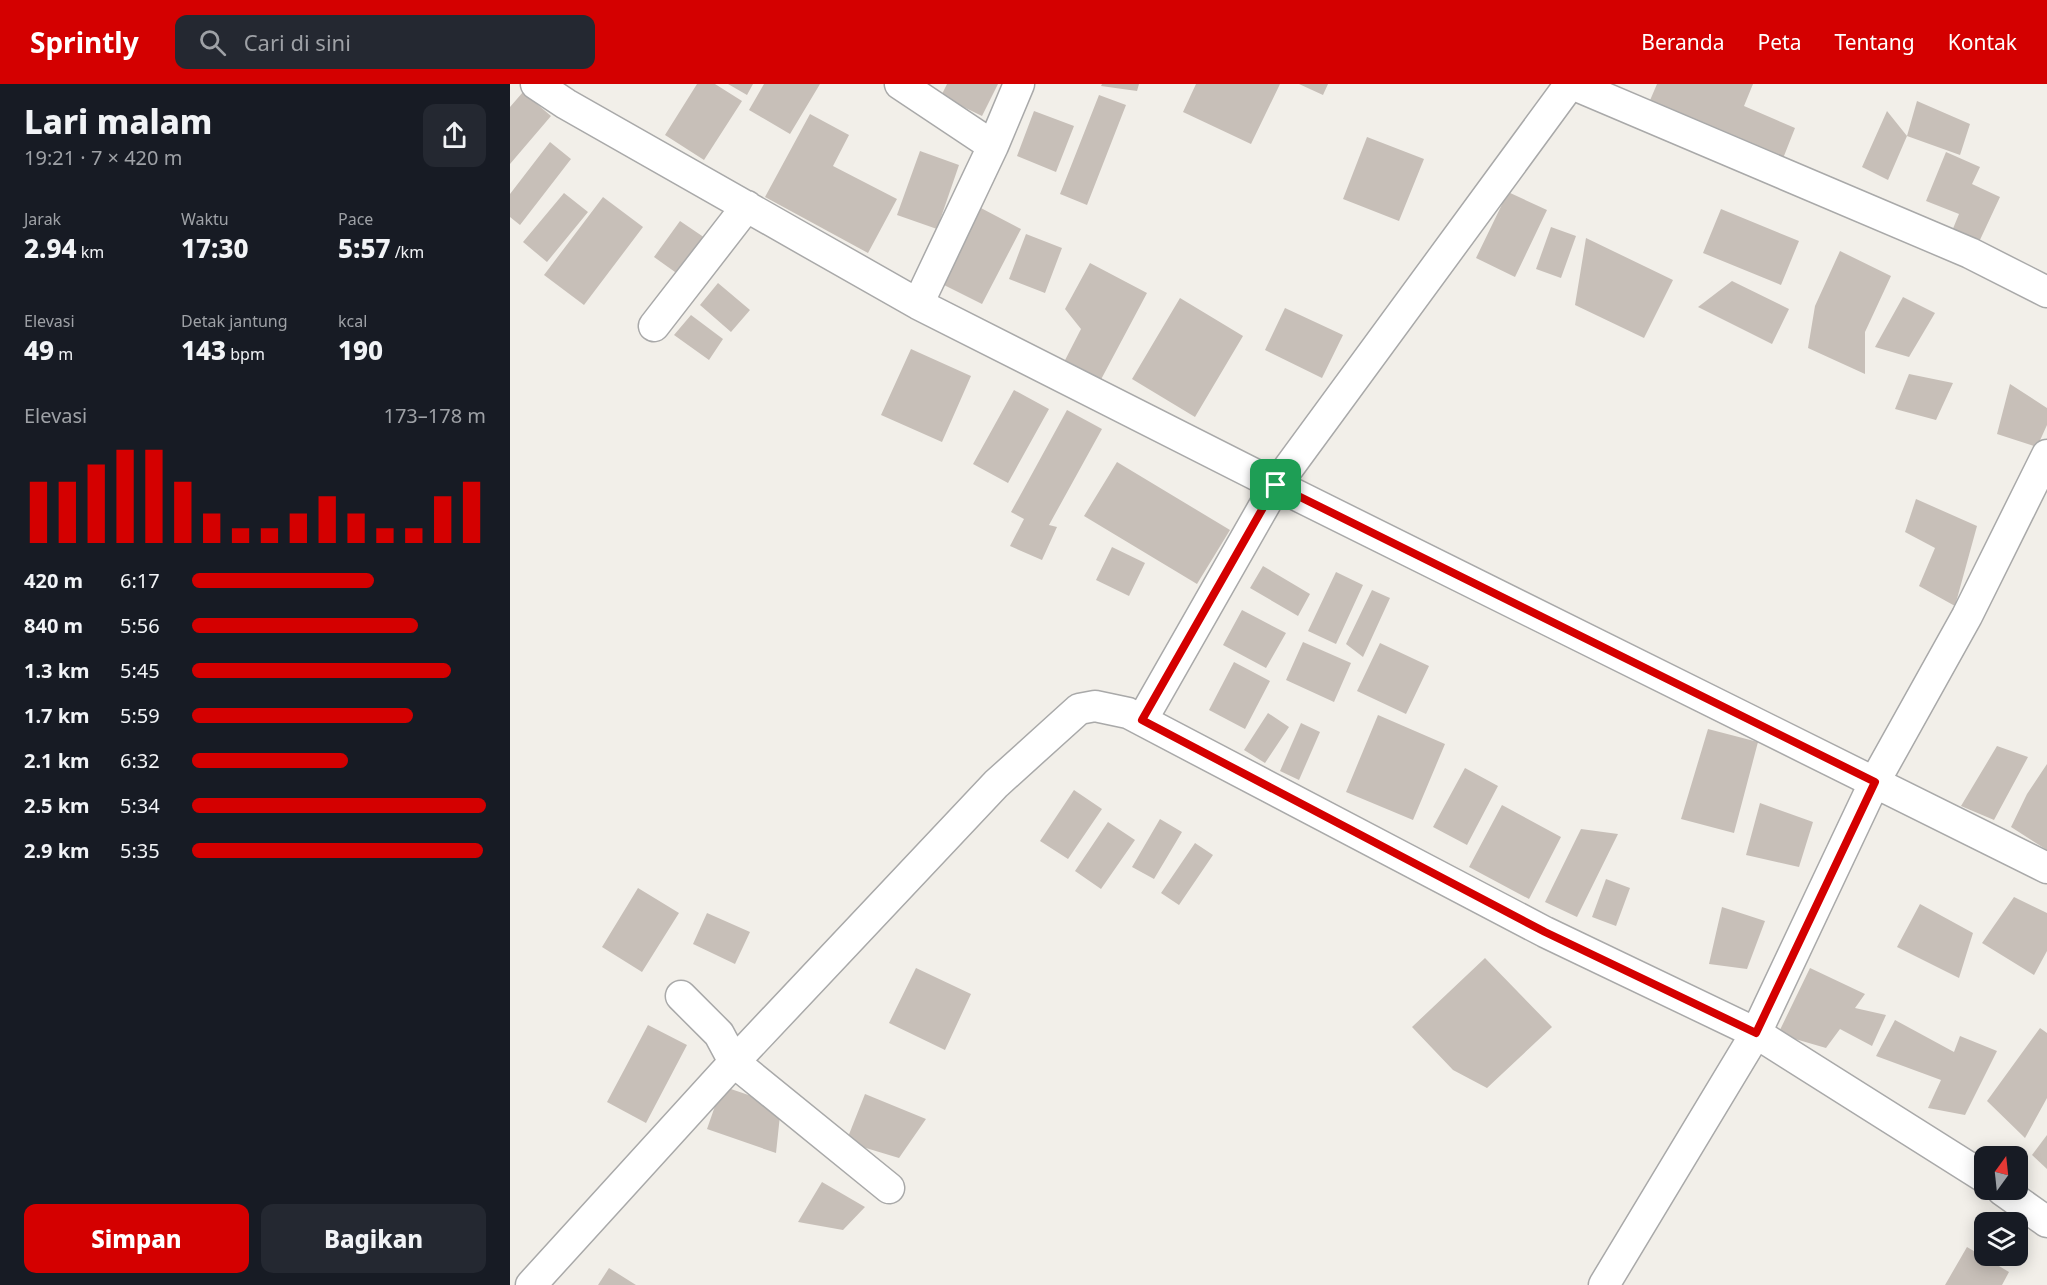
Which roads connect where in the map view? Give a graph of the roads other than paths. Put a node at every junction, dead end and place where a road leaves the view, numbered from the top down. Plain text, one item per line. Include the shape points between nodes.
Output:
1 (536, 84) edge
2 (900, 84) edge
3 (1018, 84) edge
4 (1571, 84) edge
5 (993, 146) junction
6 (747, 206) junction
7 (2047, 292) edge
8 (918, 304) junction
9 (654, 326) dead end
10 (2047, 455) edge
11 (1276, 485) junction
12 (1142, 720) junction
13 (1875, 782) junction
14 (2047, 868) edge
15 (681, 996) dead end
16 (1756, 1033) junction
17 (734, 1062) junction
18 (1974, 1171) edge
19 (889, 1188) dead end
20 (2016, 1200) edge
21 (2047, 1222) edge
22 (531, 1285) edge
23 (1604, 1285) edge

1 - 6 street via 566,105
2 - 5 street
3 - 5 street
4 - 7 street via 1970,253
4 - 11 street
5 - 8 street
6 - 8 street
6 - 9 street
8 - 11 street
10 - 13 street via 1966,616
11 - 12 street
11 - 13 street
12 - 16 street via 1545,932
12 - 17 street via 1095,706 1079,709 996,784
13 - 14 street
13 - 16 street
15 - 17 street via 719,1034
16 - 18 street
16 - 23 street
17 - 19 street
17 - 22 street
20 - 21 street

